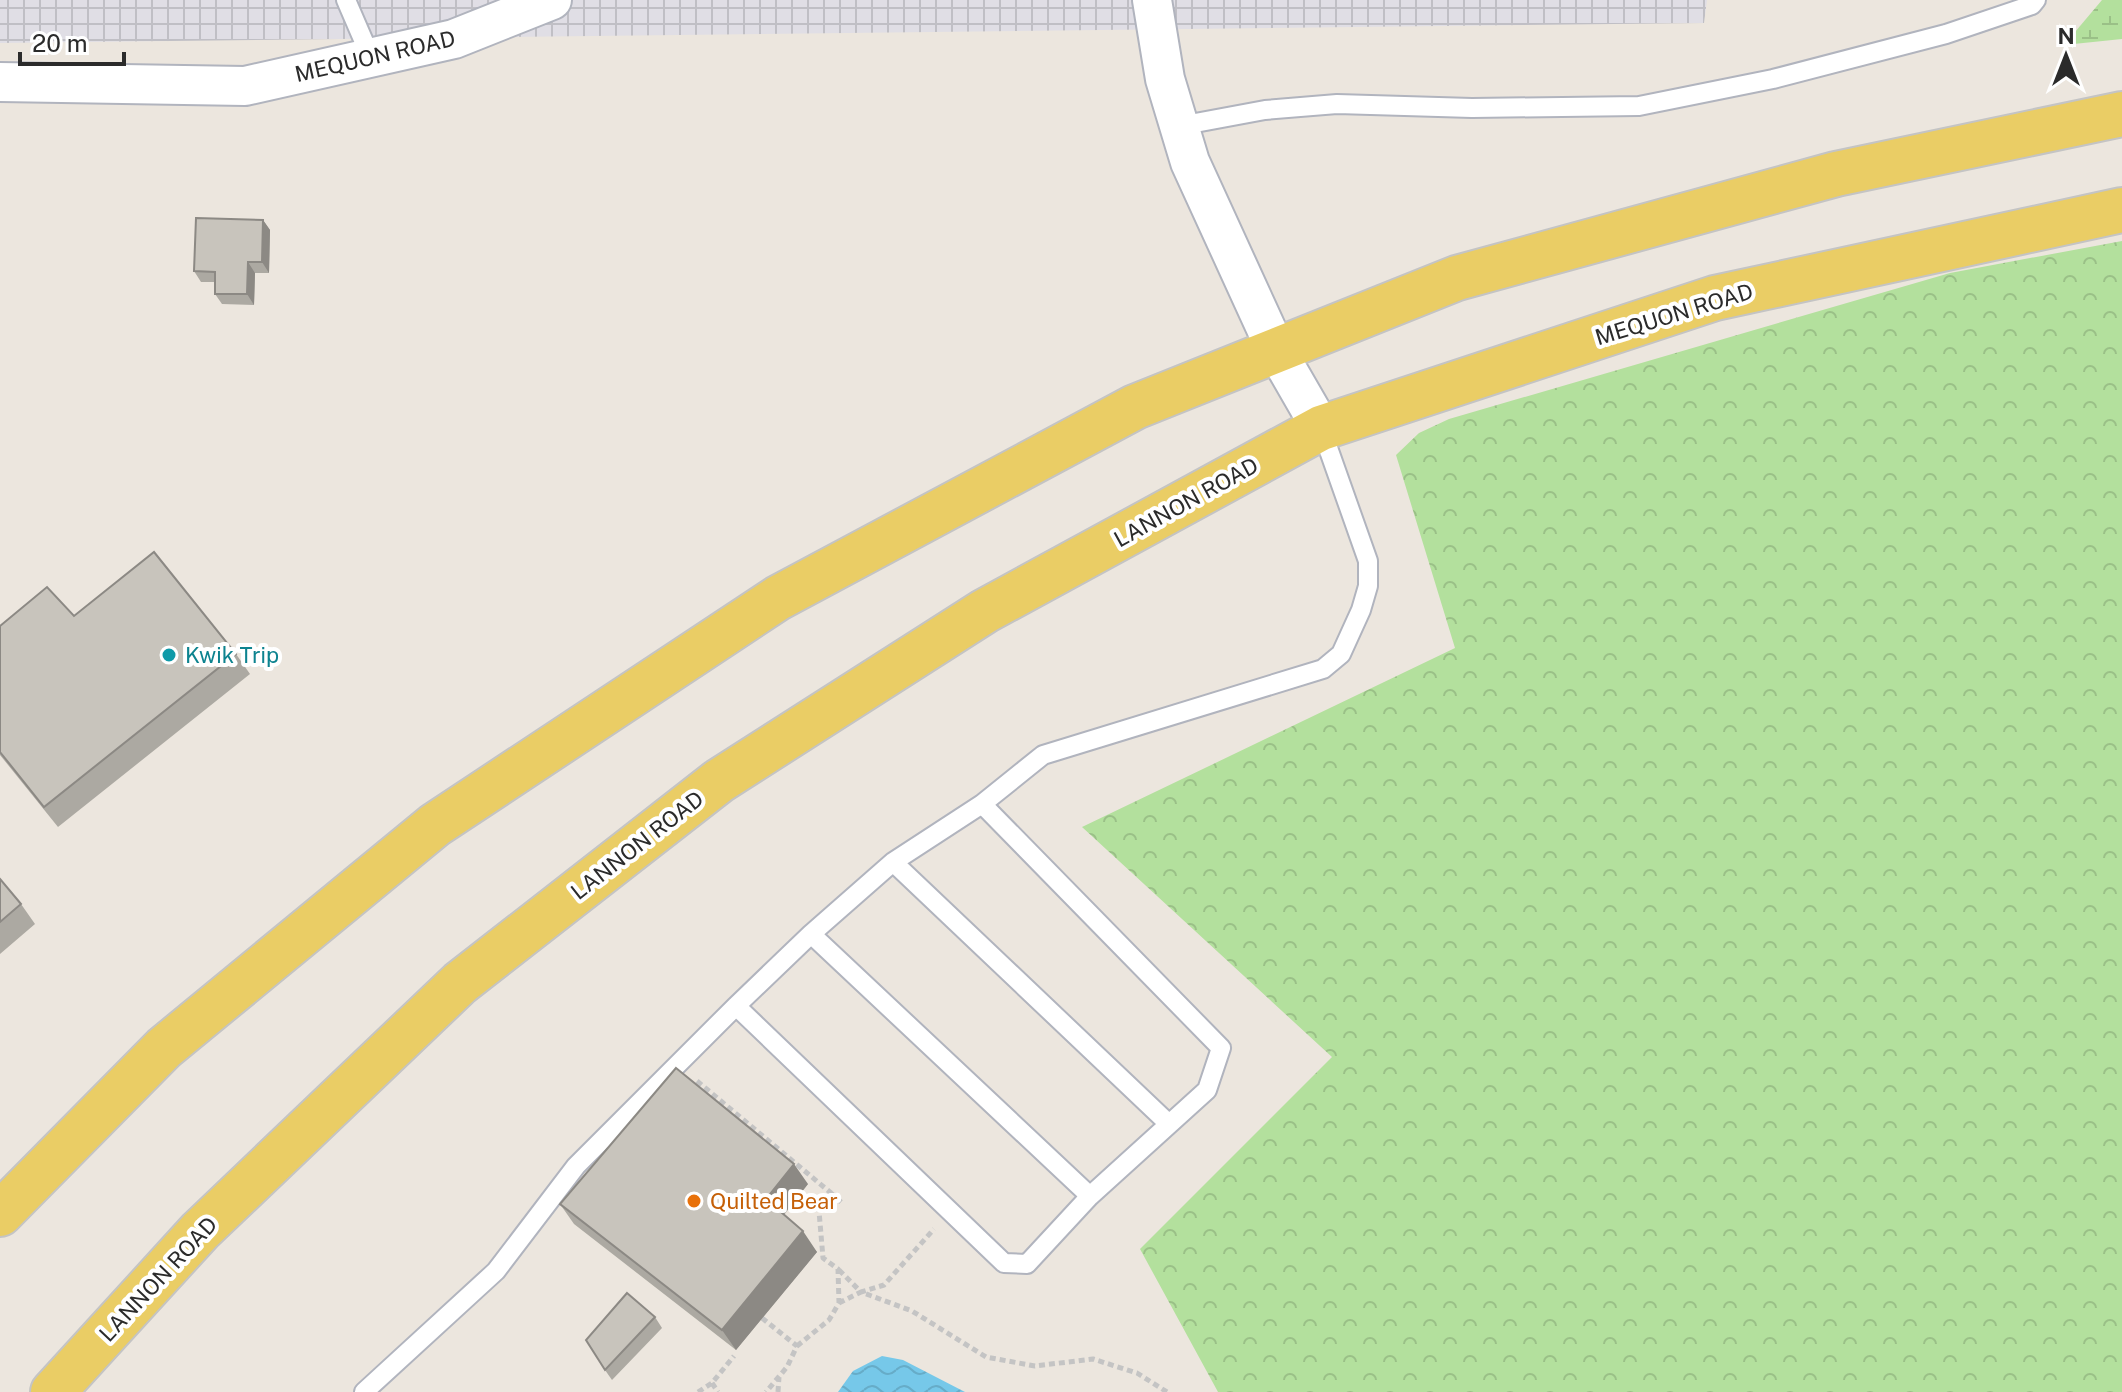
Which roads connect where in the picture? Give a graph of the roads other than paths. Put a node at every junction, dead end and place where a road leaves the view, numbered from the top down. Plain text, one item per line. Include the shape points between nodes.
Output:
1 (346, 0) edge
2 (552, 0) edge
3 (1152, 0) edge
4 (2036, 0) edge
5 (371, 58) junction
6 (0, 82) edge
7 (2122, 114) edge
8 (1179, 126) junction
9 (2122, 210) edge
10 (1276, 350) junction
11 (1321, 428) junction
12 (982, 804) junction
13 (893, 862) junction
14 (811, 934) junction
15 (736, 1006) junction
16 (1169, 1124) junction
17 (1090, 1196) junction
18 (0, 1214) edge
19 (53, 1392) edge
20 (364, 1392) edge

1 - 5 lane
2 - 5 street, MEQUON ROAD via 454,39
3 - 8 street
4 - 8 lane via 1946,34 1773,79 1639,106 1337,104
5 - 6 street, MEQUON ROAD via 245,86
7 - 10 main road via 1836,174 1457,278
8 - 10 street via 1190,162
9 - 11 main road, MEQUON ROAD via 1715,298
10 - 11 street
10 - 18 main road via 1135,407 778,598 435,825 164,1048
11 - 12 lane via 1368,561 1368,586 1341,654 1323,669 1043,755
11 - 19 main road, LANNON ROAD via 985,611 719,781 460,983 200,1231
12 - 13 lane
12 - 16 lane via 1221,1048 1207,1090
13 - 14 lane
13 - 16 lane
14 - 15 lane
14 - 17 lane
15 - 17 lane via 1004,1263 1027,1264
15 - 20 lane via 576,1166 496,1271
16 - 17 lane

